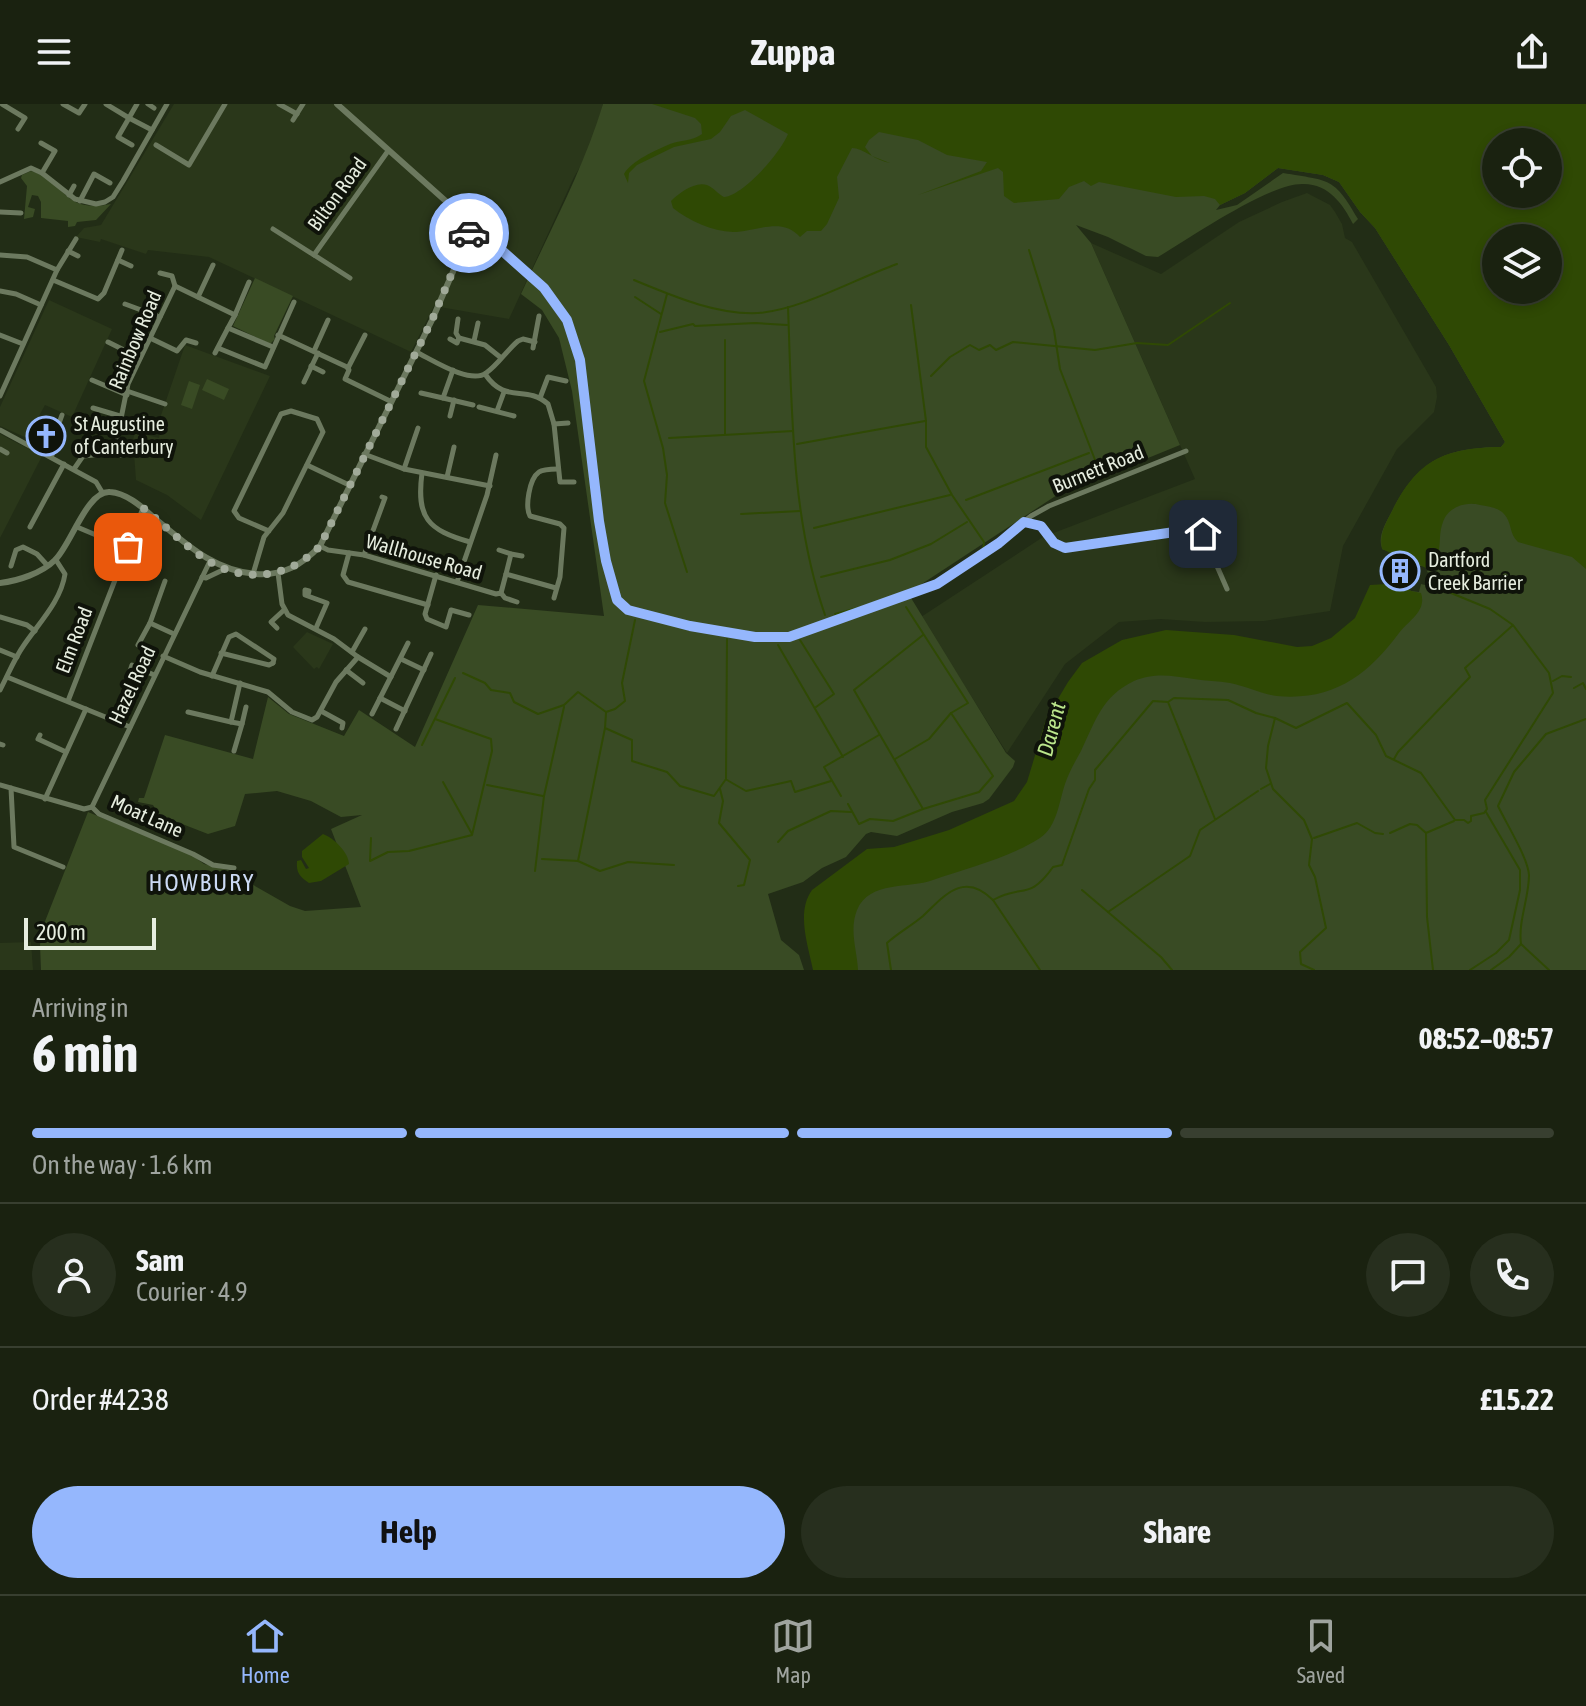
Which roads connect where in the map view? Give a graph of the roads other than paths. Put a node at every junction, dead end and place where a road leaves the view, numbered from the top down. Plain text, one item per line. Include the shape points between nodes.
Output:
1 (2, 104) edge
2 (63, 104) edge
3 (85, 104) edge
4 (106, 104) edge
5 (137, 104) edge
6 (148, 104) edge
7 (167, 104) edge
8 (225, 104) edge
9 (279, 104) edge
10 (303, 104) edge
11 (337, 104) edge
12 (154, 108) dead end
13 (129, 118) junction
14 (18, 129) dead end
15 (152, 130) junction
16 (41, 143) dead end
17 (132, 145) dead end
18 (156, 145) dead end
19 (388, 151) junction
20 (42, 173) junction
21 (110, 183) dead end
22 (0, 184) edge
23 (74, 186) dead end
24 (69, 195) junction
25 (80, 201) junction
26 (0, 212) edge
27 (21, 213) dead end
28 (472, 228) junction
29 (273, 229) dead end
30 (76, 239) dead end
31 (122, 250) dead end
32 (68, 251) junction
33 (0, 255) edge
34 (314, 255) junction
35 (78, 256) dead end
36 (118, 260) junction
37 (213, 265) dead end
38 (131, 266) dead end
39 (57, 270) junction
40 (160, 273) dead end
41 (350, 278) dead end
42 (53, 280) junction
43 (249, 282) dead end
44 (175, 286) junction
45 (0, 291) edge
46 (198, 297) junction
47 (294, 302) dead end
48 (125, 304) dead end
49 (41, 305) junction
50 (235, 315) junction
51 (539, 316) dead end
52 (160, 317) junction
53 (458, 319) dead end
54 (328, 320) dead end
55 (478, 323) dead end
56 (228, 328) junction
57 (0, 335) edge
58 (278, 335) junction
59 (365, 335) dead end
60 (150, 338) junction
61 (459, 338) junction
62 (450, 339) dead end
63 (474, 341) junction
64 (108, 342) dead end
65 (196, 343) dead end
66 (23, 344) junction
67 (273, 347) junction
68 (316, 352) junction
69 (416, 352) junction
70 (500, 357) junction
71 (140, 358) junction
72 (311, 366) junction
73 (348, 368) junction
74 (453, 370) junction
75 (323, 372) dead end
76 (485, 374) junction
77 (92, 380) dead end
78 (566, 381) dead end
79 (304, 382) dead end
80 (504, 392) junction
81 (127, 393) junction
82 (421, 393) dead end
83 (0, 396) edge
84 (443, 398) junction
85 (540, 398) junction
86 (454, 400) junction
87 (390, 401) junction
88 (165, 404) dead end
89 (93, 408) dead end
90 (497, 411) junction
91 (62, 415) dead end
92 (120, 416) junction
93 (450, 416) dead end
94 (514, 416) dead end
95 (139, 417) dead end
96 (568, 423) dead end
97 (554, 424) junction
98 (118, 426) junction
99 (418, 428) dead end
100 (0, 431) edge
101 (455, 447) dead end
102 (0, 449) edge
103 (1186, 451) dead end
104 (7, 453) dead end
105 (114, 453) junction
106 (364, 454) junction
107 (121, 455) dead end
108 (496, 455) dead end
109 (51, 457) junction
110 (64, 464) junction
111 (307, 465) junction
112 (74, 469) junction
113 (404, 469) junction
114 (558, 469) junction
115 (422, 473) junction
116 (447, 477) junction
117 (574, 482) dead end
118 (349, 485) junction
119 (490, 486) junction
120 (102, 492) junction
121 (385, 498) dead end
122 (143, 508) junction
123 (1024, 522) junction
124 (30, 527) dead end
125 (77, 527) junction
126 (269, 531) junction
127 (96, 535) dead end
128 (470, 542) junction
129 (118, 543) dead end
130 (320, 546) junction
131 (128, 547) junction
132 (499, 550) dead end
133 (349, 553) junction
134 (511, 554) junction
135 (364, 555) junction
136 (522, 556) dead end
137 (56, 560) junction
138 (210, 561) junction
139 (47, 565) junction
140 (11, 566) dead end
141 (227, 568) junction
142 (278, 573) junction
143 (253, 574) junction
144 (506, 574) junction
145 (436, 575) junction
146 (202, 577) junction
147 (165, 581) dead end
148 (457, 582) junction
149 (0, 583) edge
150 (556, 588) junction
151 (1227, 589) dead end
152 (501, 593) junction
153 (308, 595) dead end
154 (554, 598) dead end
155 (517, 602) dead end
156 (428, 605) junction
157 (284, 610) junction
158 (469, 615) dead end
159 (0, 617) edge
160 (150, 623) junction
161 (277, 628) dead end
162 (316, 628) junction
163 (365, 629) dead end
164 (35, 631) junction
165 (174, 634) junction
166 (408, 643) dead end
167 (138, 645) dead end
168 (0, 650) edge
169 (221, 653) junction
170 (431, 654) dead end
171 (355, 655) junction
172 (163, 656) junction
173 (17, 657) junction
174 (401, 659) junction
175 (346, 670) junction
176 (424, 670) junction
177 (130, 671) dead end
178 (154, 675) junction
179 (212, 676) junction
180 (7, 677) junction
181 (391, 677) junction
182 (240, 683) junction
183 (363, 683) dead end
184 (0, 690) edge
185 (276, 698) junction
186 (380, 698) junction
187 (68, 701) junction
188 (246, 707) dead end
189 (277, 707) dead end
190 (86, 709) junction
191 (321, 711) junction
192 (405, 711) junction
193 (188, 712) dead end
194 (372, 714) dead end
195 (231, 722) junction
196 (242, 724) junction
197 (130, 727) junction
198 (342, 728) dead end
199 (396, 729) dead end
200 (38, 739) dead end
201 (234, 751) dead end
202 (66, 752) junction
203 (0, 785) edge
204 (11, 788) junction
205 (45, 799) junction
206 (92, 807) junction
207 (63, 867) dead end
208 (234, 868) dead end

1 - 14 street via 25,118
2 - 3 street via 79,113
4 - 13 street
5 - 13 street
6 - 12 street
7 - 15 street
8 - 18 street via 189,165
9 - 10 street via 295,117
11 - 19 street
13 - 15 street
13 - 17 street via 118,137
15 - 25 street via 113,197 96,204
16 - 20 street via 55,151
19 - 28 street
19 - 34 street, Bilton Road
20 - 22 street via 24,169
20 - 24 street
21 - 25 street via 94,174
23 - 24 street
24 - 25 street
26 - 27 street
28 - 69 street
28 - 123 street, Burnett Road via 525,271 567,320 580,360 606,561 619,604 628,610 676,624 789,637 937,584
29 - 34 street, Bilton Road
30 - 32 street
31 - 36 street
32 - 35 street
32 - 39 street
33 - 39 street via 27,257
34 - 41 street, Bilton Road
36 - 38 street
36 - 42 street via 98,299
37 - 46 street
39 - 42 street
40 - 44 street via 174,273
42 - 49 street
43 - 50 street
44 - 46 street, Rainbow Road
44 - 52 street, Rainbow Road
45 - 49 street
46 - 50 street, Rainbow Road
47 - 58 street
48 - 52 street
49 - 66 street
50 - 56 street
51 - 70 street via 534,345 523,339
52 - 60 street, Rainbow Road
53 - 61 street
54 - 68 street
55 - 63 street
56 - 67 street
56 - 67 street via 216,350 264,367
57 - 66 street
58 - 67 street
58 - 68 street
59 - 73 street
60 - 65 street via 177,351 188,340
60 - 71 street, Rainbow Road
61 - 62 street via 457,343
61 - 63 street
63 - 70 street
64 - 71 street
66 - 83 street
68 - 72 street
68 - 73 street
69 - 74 street
69 - 87 street
70 - 76 street
71 - 81 street, Rainbow Road
72 - 75 street
72 - 79 street
73 - 87 street via 345,379
74 - 76 street via 474,377
74 - 84 street
76 - 80 street
77 - 81 street
78 - 85 street via 548,377
80 - 85 street
80 - 90 street
81 - 88 street
81 - 92 street, Rainbow Road
82 - 84 street
84 - 86 street
85 - 97 street via 552,411
86 - 90 street
86 - 93 street
87 - 106 street
89 - 92 street
90 - 94 street
91 - 109 street via 58,426 63,432
92 - 98 street, Rainbow Road
95 - 98 street via 134,429
96 - 97 street
97 - 114 street
98 - 105 street, Rainbow Road
99 - 113 street
100 - 109 street
101 - 116 street
102 - 104 street
103 - 123 street, Burnett Road via 1066,498
105 - 107 street
105 - 112 street via 83,456
106 - 113 street
106 - 118 street
108 - 119 street
109 - 110 street
110 - 112 street
110 - 124 street
111 - 118 street
111 - 126 street
111 - 126 street via 323,428 317,419 284,411 234,511
112 - 120 street via 97,482
113 - 115 street
114 - 117 street via 560,482
114 - 150 street via 535,475 526,507 530,516 564,528
115 - 116 street
115 - 128 street via 420,501 427,519 444,535
116 - 119 street
118 - 130 street
119 - 128 street
120 - 122 street via 117,493
120 - 125 street
121 - 135 street
122 - 131 street, Elm Road
122 - 138 street
123 - 151 street via 1041,526 1065,548 1195,529 1203,534
125 - 127 street
125 - 137 street
126 - 143 street
128 - 148 street
129 - 131 street
130 - 133 street, Wallhouse Road
130 - 142 street via 300,564
131 - 187 street, Elm Road
132 - 134 street
133 - 135 street, Wallhouse Road
133 - 156 street via 343,575 348,582
134 - 136 street
134 - 144 street
135 - 145 street, Wallhouse Road
137 - 139 street
137 - 164 street via 64,568 64,579
138 - 141 street
138 - 146 street, Hazel Road
139 - 140 street via 23,547 16,550
139 - 149 street
141 - 143 street
141 - 146 street
142 - 143 street
142 - 157 street
144 - 150 street
144 - 152 street
145 - 148 street, Wallhouse Road
145 - 156 street
146 - 165 street, Hazel Road
147 - 160 street
148 - 152 street, Wallhouse Road
150 - 154 street
152 - 155 street, Wallhouse Road
153 - 162 street via 329,603
156 - 158 street via 427,619 446,627 451,610
157 - 161 street via 270,621
157 - 162 street
159 - 164 street
160 - 165 street
160 - 167 street
162 - 171 street
163 - 171 street
164 - 173 street
165 - 172 street, Hazel Road
166 - 174 street
168 - 173 street
169 - 169 street via 269,665 274,659 236,634
169 - 179 street
170 - 176 street
171 - 175 street
171 - 181 street
172 - 178 street, Hazel Road
172 - 179 street
173 - 180 street
174 - 176 street
174 - 181 street
175 - 183 street
175 - 191 street
176 - 192 street
177 - 178 street via 132,665
178 - 197 street, Hazel Road
179 - 182 street
180 - 184 street
180 - 187 street
181 - 186 street
182 - 185 street
182 - 195 street
185 - 189 street
185 - 191 street via 311,720
186 - 192 street
186 - 194 street
187 - 190 street
188 - 196 street
190 - 197 street
190 - 202 street
191 - 198 street via 343,723
192 - 199 street
193 - 195 street
195 - 196 street
196 - 201 street
197 - 206 street, Hazel Road
200 - 202 street
202 - 205 street
203 - 204 street, Moat Lane
204 - 205 street, Moat Lane
204 - 207 street via 14,847
205 - 206 street, Moat Lane
206 - 208 street, Moat Lane via 213,865

